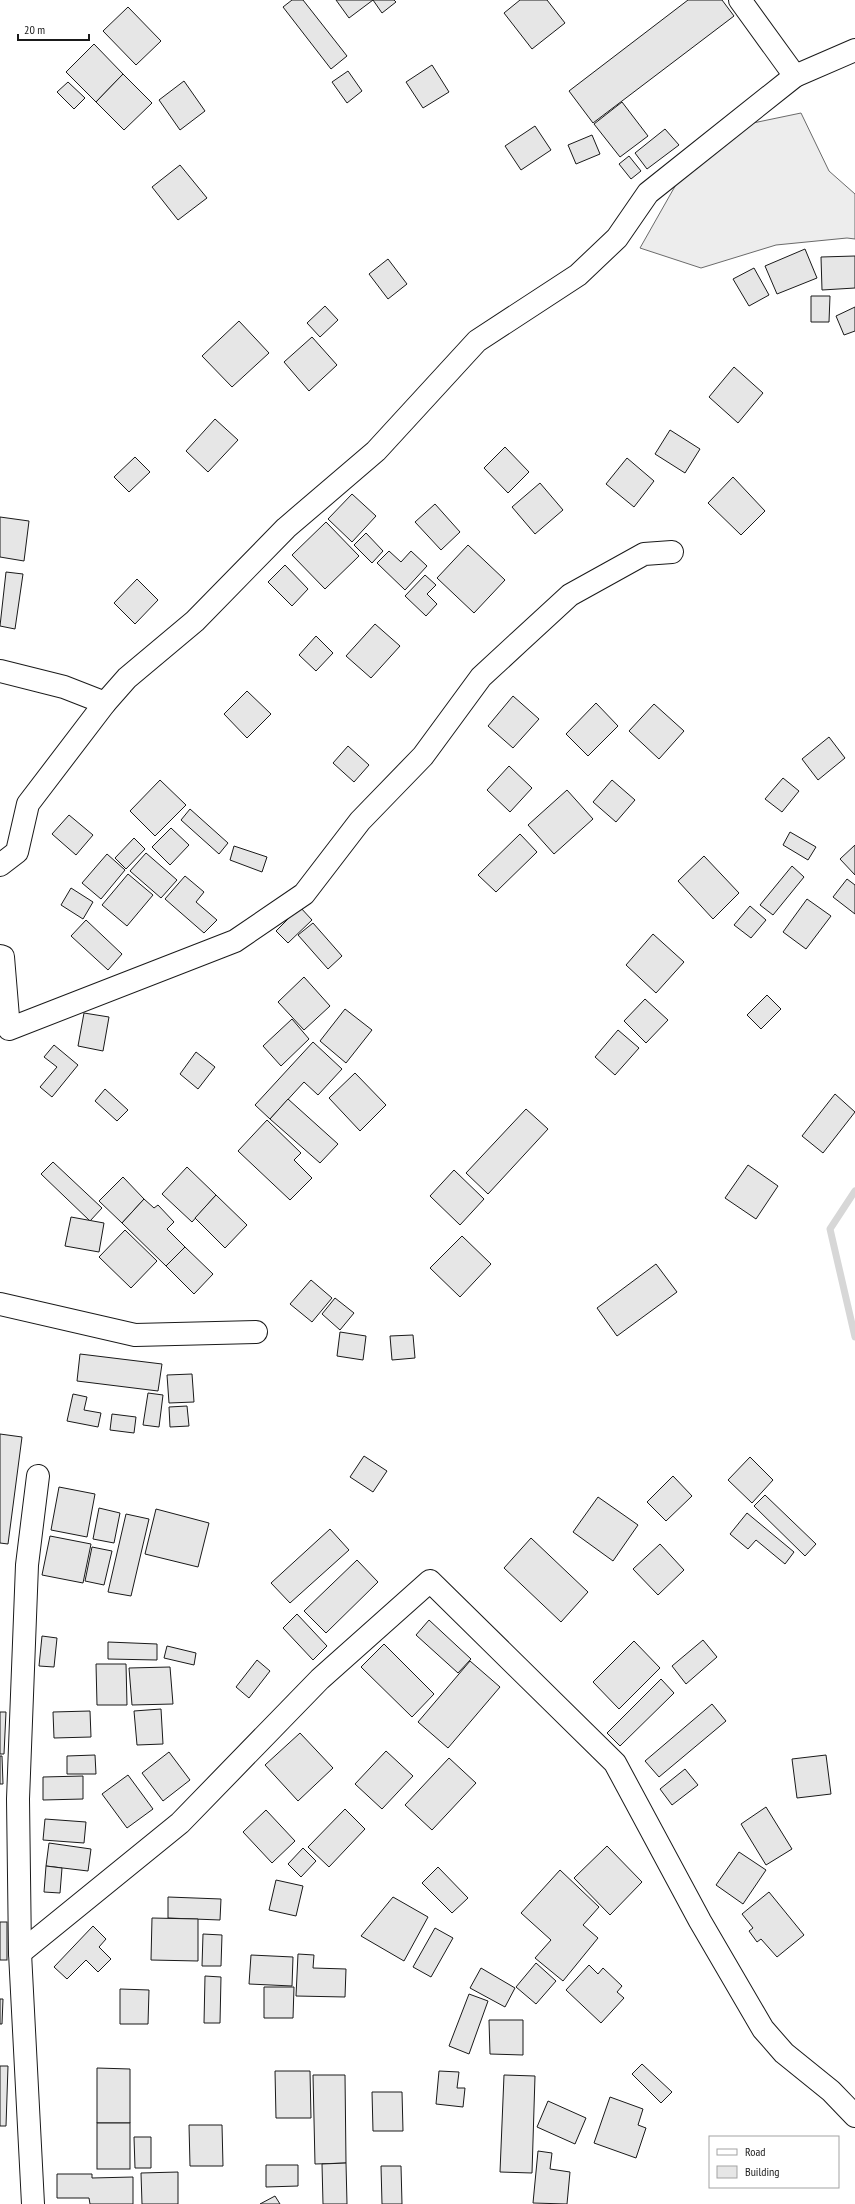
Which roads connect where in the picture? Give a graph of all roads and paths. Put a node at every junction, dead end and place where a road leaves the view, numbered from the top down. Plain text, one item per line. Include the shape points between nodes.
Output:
1 (740, 0) edge
2 (855, 50) edge
3 (795, 76) junction
4 (672, 552) dead end
5 (0, 671) edge
6 (105, 703) junction
7 (0, 865) edge
8 (0, 956) edge
9 (0, 1304) edge
10 (256, 1332) dead end
11 (38, 1476) dead end
12 (9, 1799) edge
13 (20, 1953) junction
14 (855, 2116) edge
15 (33, 2204) edge

1 - 3 street
2 - 3 street
3 - 6 street via 648,193 618,238 578,275 477,341 376,452 286,528 195,621 127,678
4 - 8 street via 644,554 570,595 481,678 423,756 360,821 304,894 236,941 9,1029
5 - 6 street via 64,686
6 - 7 street via 28,804 17,852
9 - 10 street via 135,1335
11 - 12 street via 27,1565
12 - 13 street
13 - 14 street via 180,1823 320,1678 430,1581 615,1763 700,1921 763,2029 784,2053 831,2091
13 - 15 street

